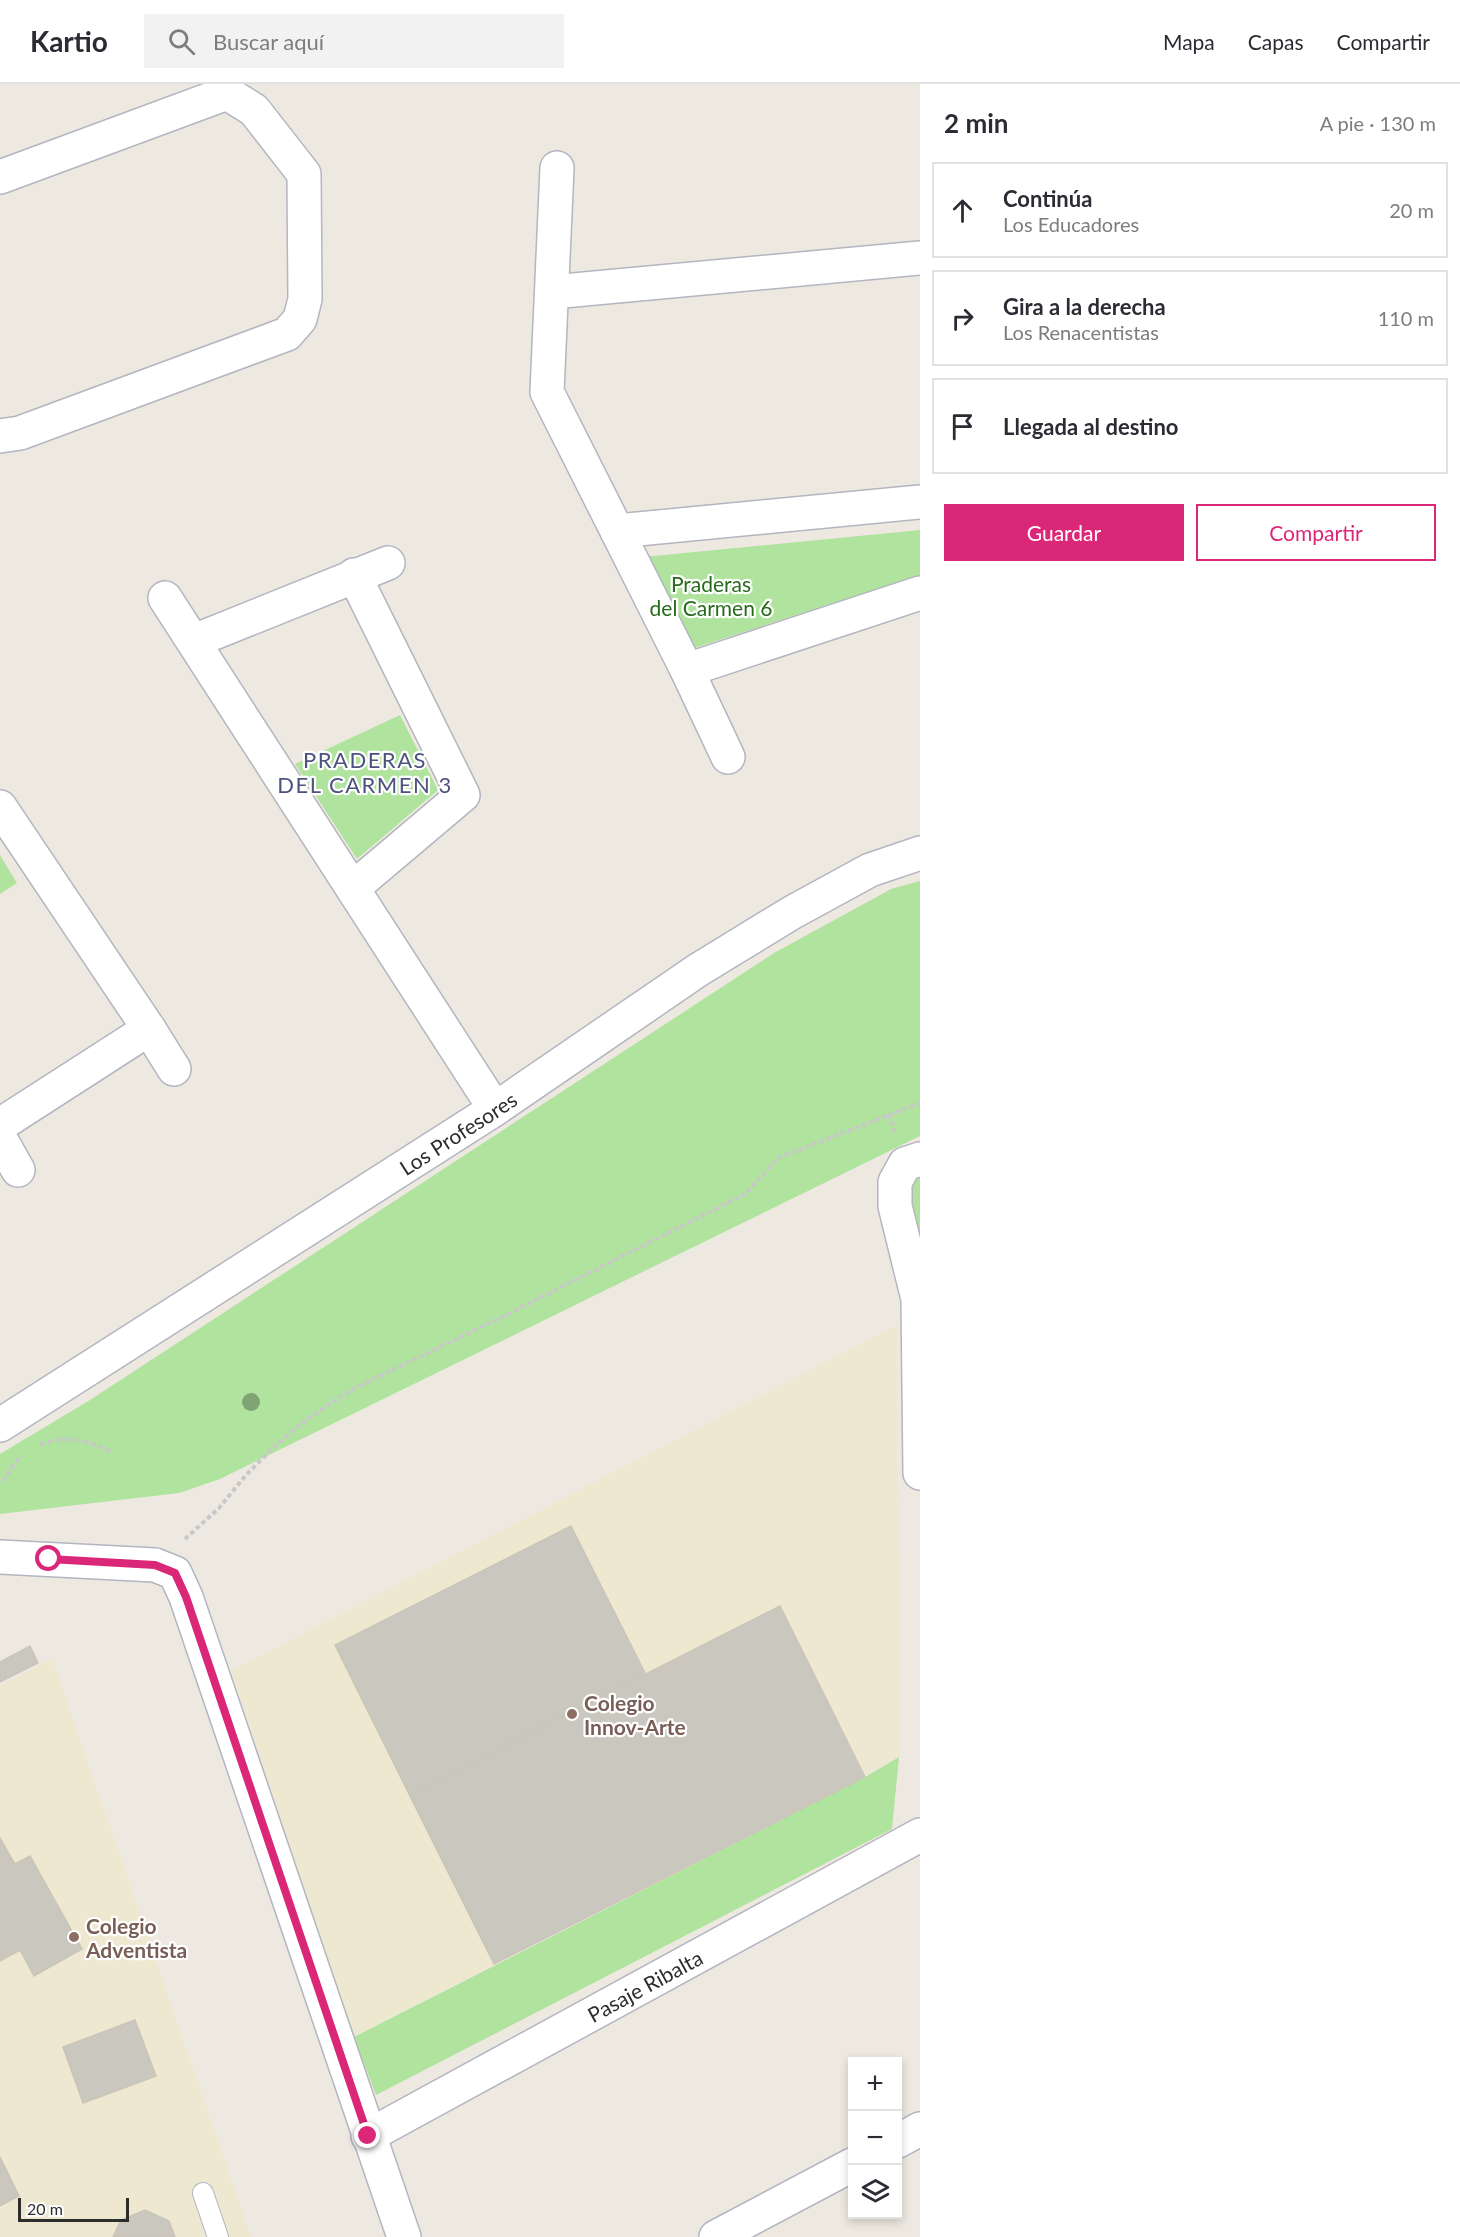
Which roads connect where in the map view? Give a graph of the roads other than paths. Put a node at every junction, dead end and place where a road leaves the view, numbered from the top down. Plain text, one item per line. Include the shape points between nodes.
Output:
1 (557, 168) dead end
2 (0, 177) edge
3 (920, 258) edge
4 (552, 292) junction
5 (0, 436) edge
6 (920, 502) edge
7 (616, 531) junction
8 (388, 562) dead end
9 (354, 575) junction
10 (920, 593) edge
11 (165, 598) dead end
12 (194, 641) junction
13 (687, 670) junction
14 (728, 757) dead end
15 (0, 807) edge
16 (920, 853) edge
17 (353, 888) junction
18 (149, 1029) junction
19 (174, 1070) dead end
20 (495, 1109) junction
21 (0, 1125) edge
22 (0, 1138) edge
23 (920, 1159) edge
24 (18, 1170) dead end
25 (0, 1425) edge
26 (920, 1473) edge
27 (0, 1557) edge
28 (920, 1834) edge
29 (920, 2129) edge
30 (368, 2136) junction
31 (902, 2138) edge
32 (848, 2167) edge
33 (203, 2193) dead end
34 (218, 2237) edge
35 (404, 2237) edge
36 (716, 2237) edge

1 - 4 street
2 - 5 street via 227,93 254,110 304,174 305,299 300,319 287,334 20,433
3 - 4 street
4 - 7 street via 547,392
6 - 7 street
7 - 13 street
8 - 9 street
9 - 12 street
9 - 17 street via 463,795
10 - 13 street
11 - 12 street
12 - 17 street
13 - 14 street
15 - 18 street
16 - 20 street, Los Profesores via 870,870 793,912 698,970
17 - 20 street
18 - 19 street
18 - 21 street
20 - 25 street, Los Profesores
22 - 24 street
23 - 26 street via 905,1164 896,1182 896,1206 918,1299
27 - 30 street via 165,1569 186,1597
28 - 30 street, Pasaje Ribalta
29 - 31 street
30 - 35 street
32 - 36 street
33 - 34 lane

